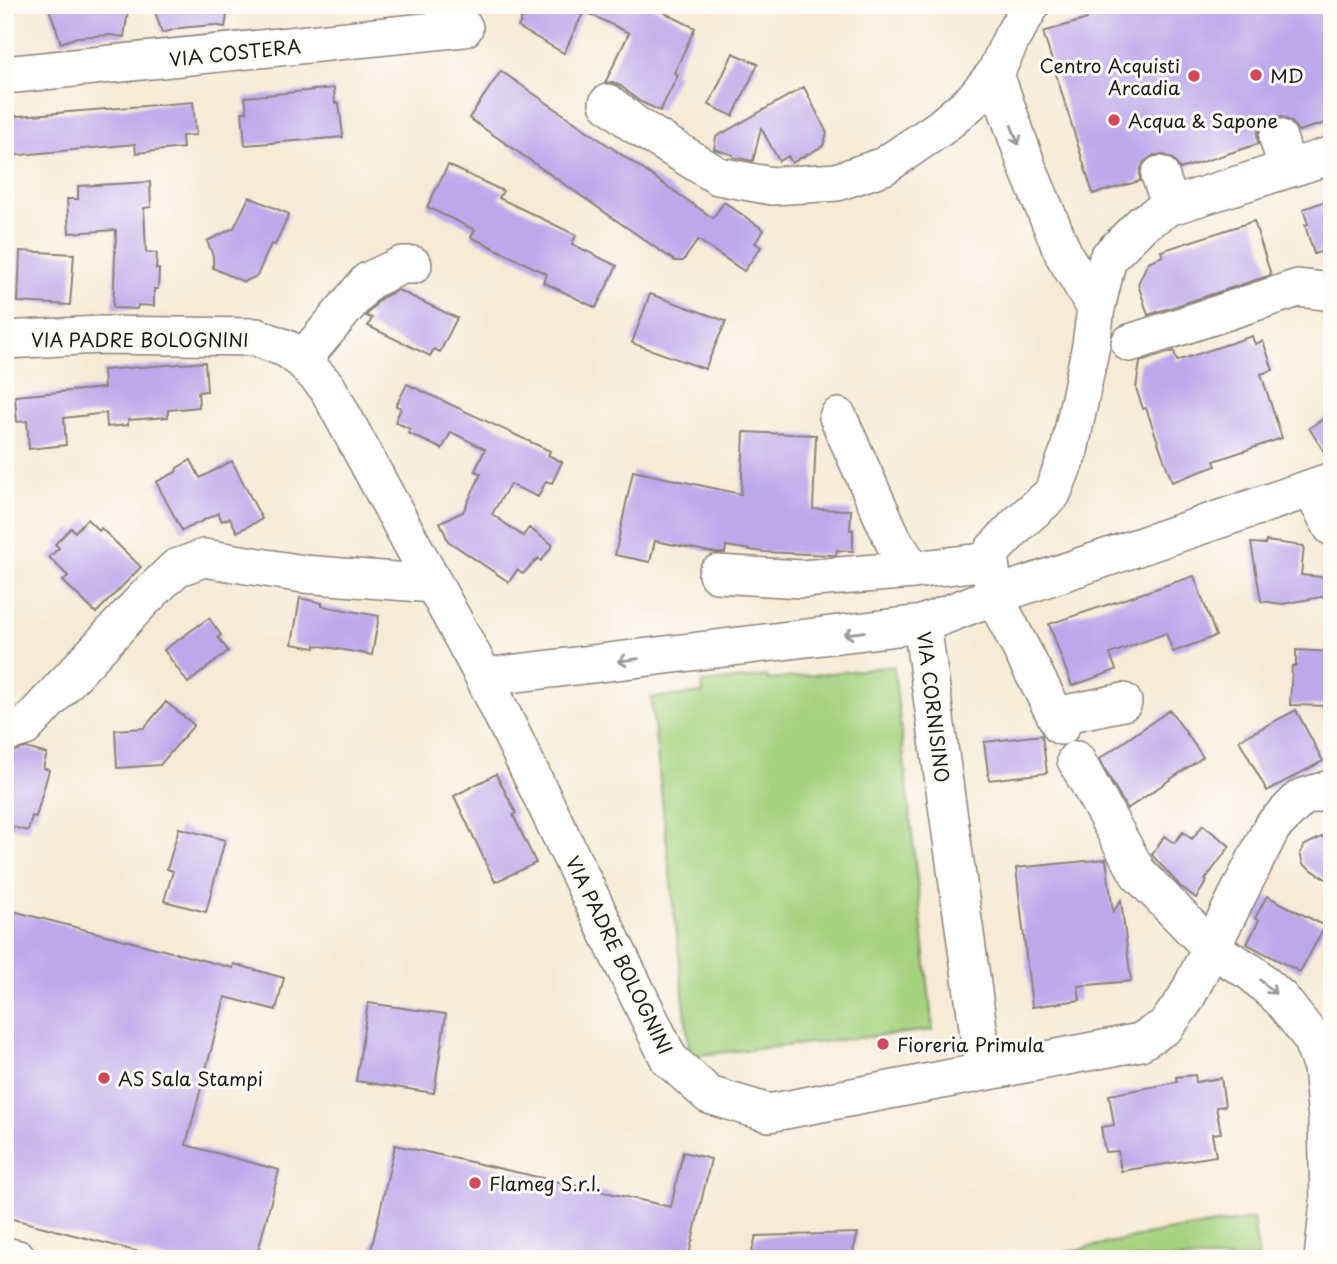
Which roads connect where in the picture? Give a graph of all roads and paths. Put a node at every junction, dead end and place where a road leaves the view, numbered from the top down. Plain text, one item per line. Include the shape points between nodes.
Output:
1 (1031, 5) edge
2 (464, 28) dead end
3 (995, 74) junction
4 (5, 75) edge
5 (608, 103) dead end
6 (1332, 155) edge
7 (412, 265) dead end
8 (1332, 292) edge
9 (1096, 307) junction
10 (5, 340) edge
11 (1130, 344) dead end
12 (302, 360) junction
13 (838, 416) dead end
14 (1321, 485) edge
15 (1332, 527) edge
16 (913, 570) junction
17 (717, 574) dead end
18 (992, 578) junction
19 (434, 584) junction
20 (922, 624) junction
21 (484, 677) junction
22 (1122, 702) dead end
23 (15, 730) edge
24 (1076, 760) dead end
25 (1332, 788) edge
26 (1212, 949) junction
27 (984, 1071) junction
28 (5, 1256) edge
29 (18, 1259) edge
30 (1323, 1259) edge

1 - 3 street
2 - 4 street, VIA COSTERA
3 - 5 street via 940,128 884,166 837,182 772,186 718,176
3 -> 9 street via 1063,255
6 - 9 street via 1283,153 1166,191 1143,223 1108,258
7 - 12 street via 368,281
8 - 11 street via 1298,288
9 - 18 street via 1069,452 1052,494 993,550
10 - 12 street, VIA PADRE BOLOGNINI via 99,335 256,337
12 - 19 street, VIA PADRE BOLOGNINI via 327,387
13 - 16 street via 894,542
14 - 15 street
14 - 18 street, VIA CORNISINO
16 - 17 street via 802,579
16 - 18 street
18 - 20 street, VIA CORNISINO
18 - 22 street via 1059,721
19 - 21 street, VIA PADRE BOLOGNINI
19 - 23 street via 303,574 204,558 167,577
20 -> 21 street
20 - 27 street, VIA CORNISINO
21 - 27 street, VIA PADRE BOLOGNINI via 669,1059 709,1095 769,1113
24 - 26 street via 1138,873
25 - 26 street, VIA PADRE BOLOGNINI via 1301,798 1272,827
26 - 27 street, VIA PADRE BOLOGNINI via 1166,1026 1140,1042
26 -> 30 street via 1252,973 1281,999 1310,1036 1322,1067 1329,1202
28 - 29 street

